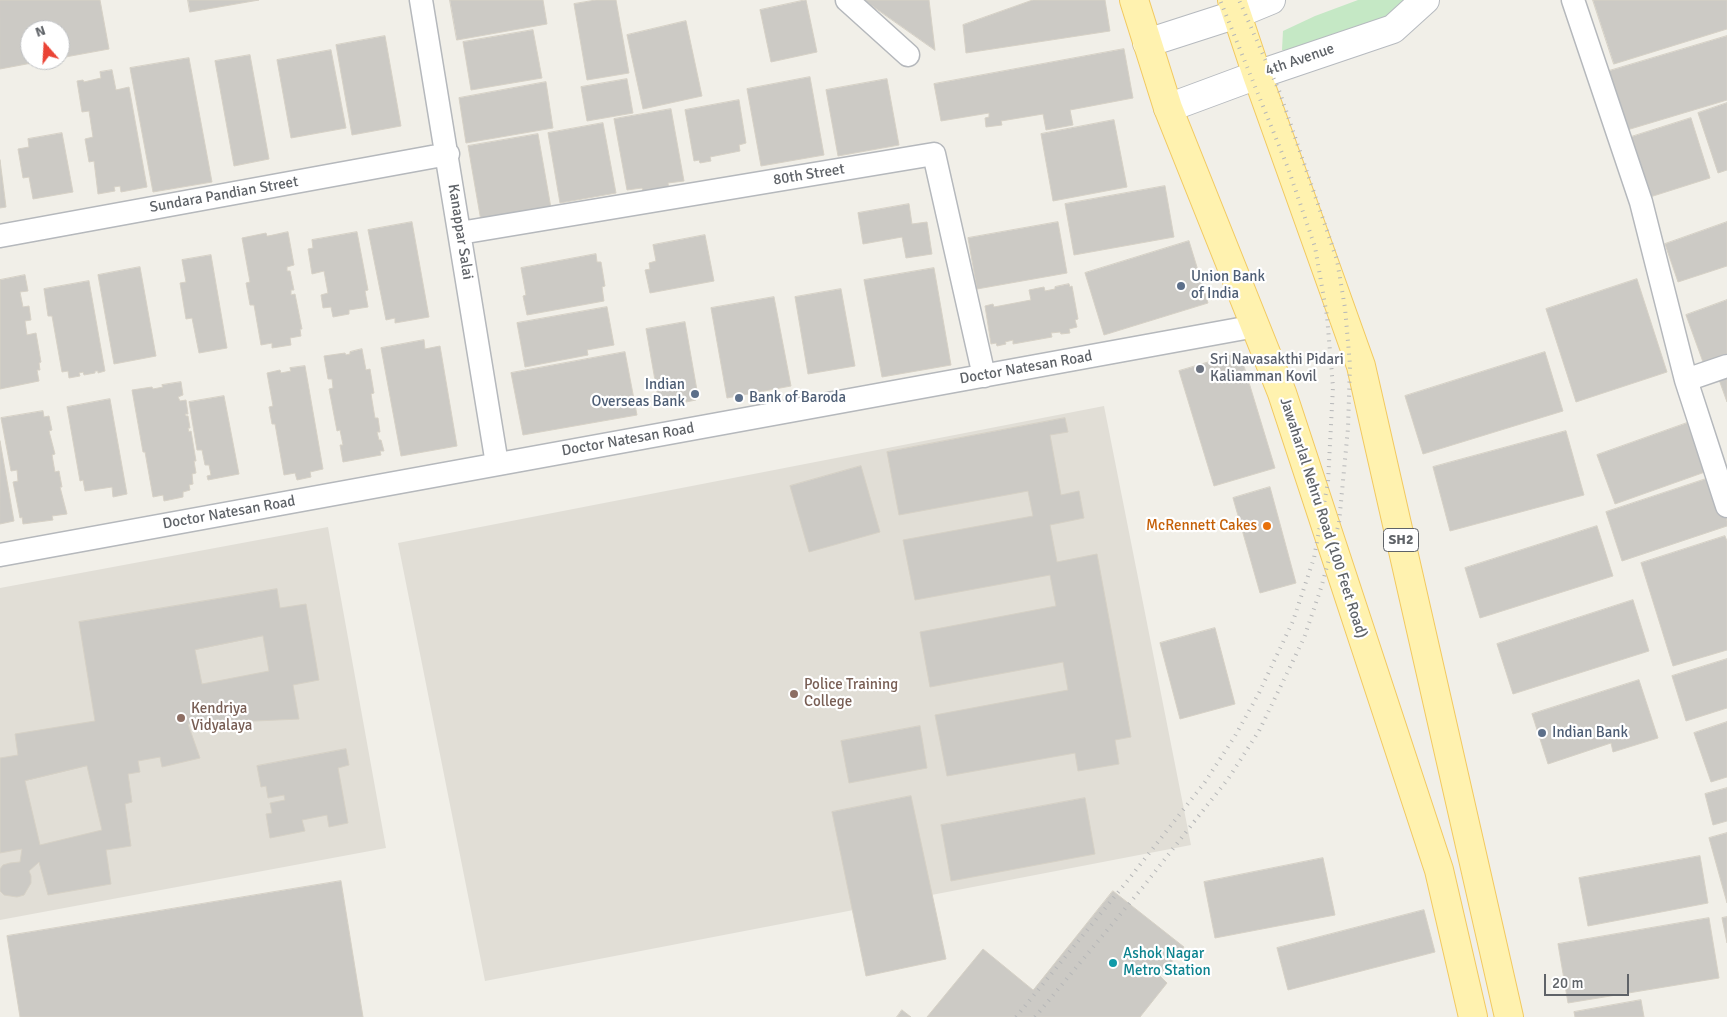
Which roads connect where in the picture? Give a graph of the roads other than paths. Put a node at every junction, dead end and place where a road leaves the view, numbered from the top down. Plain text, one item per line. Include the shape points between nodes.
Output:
1 (421, 0) edge
2 (847, 0) edge
3 (1134, 0) edge
4 (1271, 0) edge
5 (1425, 0) edge
6 (1573, 0) edge
7 (1234, 7) edge
8 (1147, 43) junction
9 (908, 56) dead end
10 (1257, 75) junction
11 (1168, 108) junction
12 (448, 154) junction
13 (460, 233) junction
14 (0, 236) edge
15 (1256, 326) junction
16 (1727, 366) edge
17 (984, 376) junction
18 (1686, 380) junction
19 (497, 464) junction
20 (1727, 506) edge
21 (0, 555) edge
22 (1473, 1017) edge
23 (1509, 1017) edge

1 - 12 street, Kanappar Salai
2 - 9 street
3 - 8 main road, Jawaharlal Nehru Road (100 Feet Road)
4 - 7 main road
5 - 10 main road, 4th Avenue via 1393,29
6 - 18 street via 1641,202
7 - 8 main road
7 - 10 main road, SH2
8 - 11 main road, Jawaharlal Nehru Road (100 Feet Road)
10 - 11 main road, 4th Avenue
10 - 23 main road, SH2 via 1361,366
11 - 15 main road, Jawaharlal Nehru Road (100 Feet Road)
12 - 13 street, Kanappar Salai
12 - 14 street, Sundara Pandian Street
13 - 17 street, 80th Street via 934,154
13 - 19 street, Kanappar Salai
15 - 17 street, Doctor Natesan Road
15 - 22 main road, Jawaharlal Nehru Road (100 Feet Road) via 1282,393 1439,870
16 - 18 street
17 - 19 street, Doctor Natesan Road
18 - 20 street
19 - 21 street, Doctor Natesan Road

